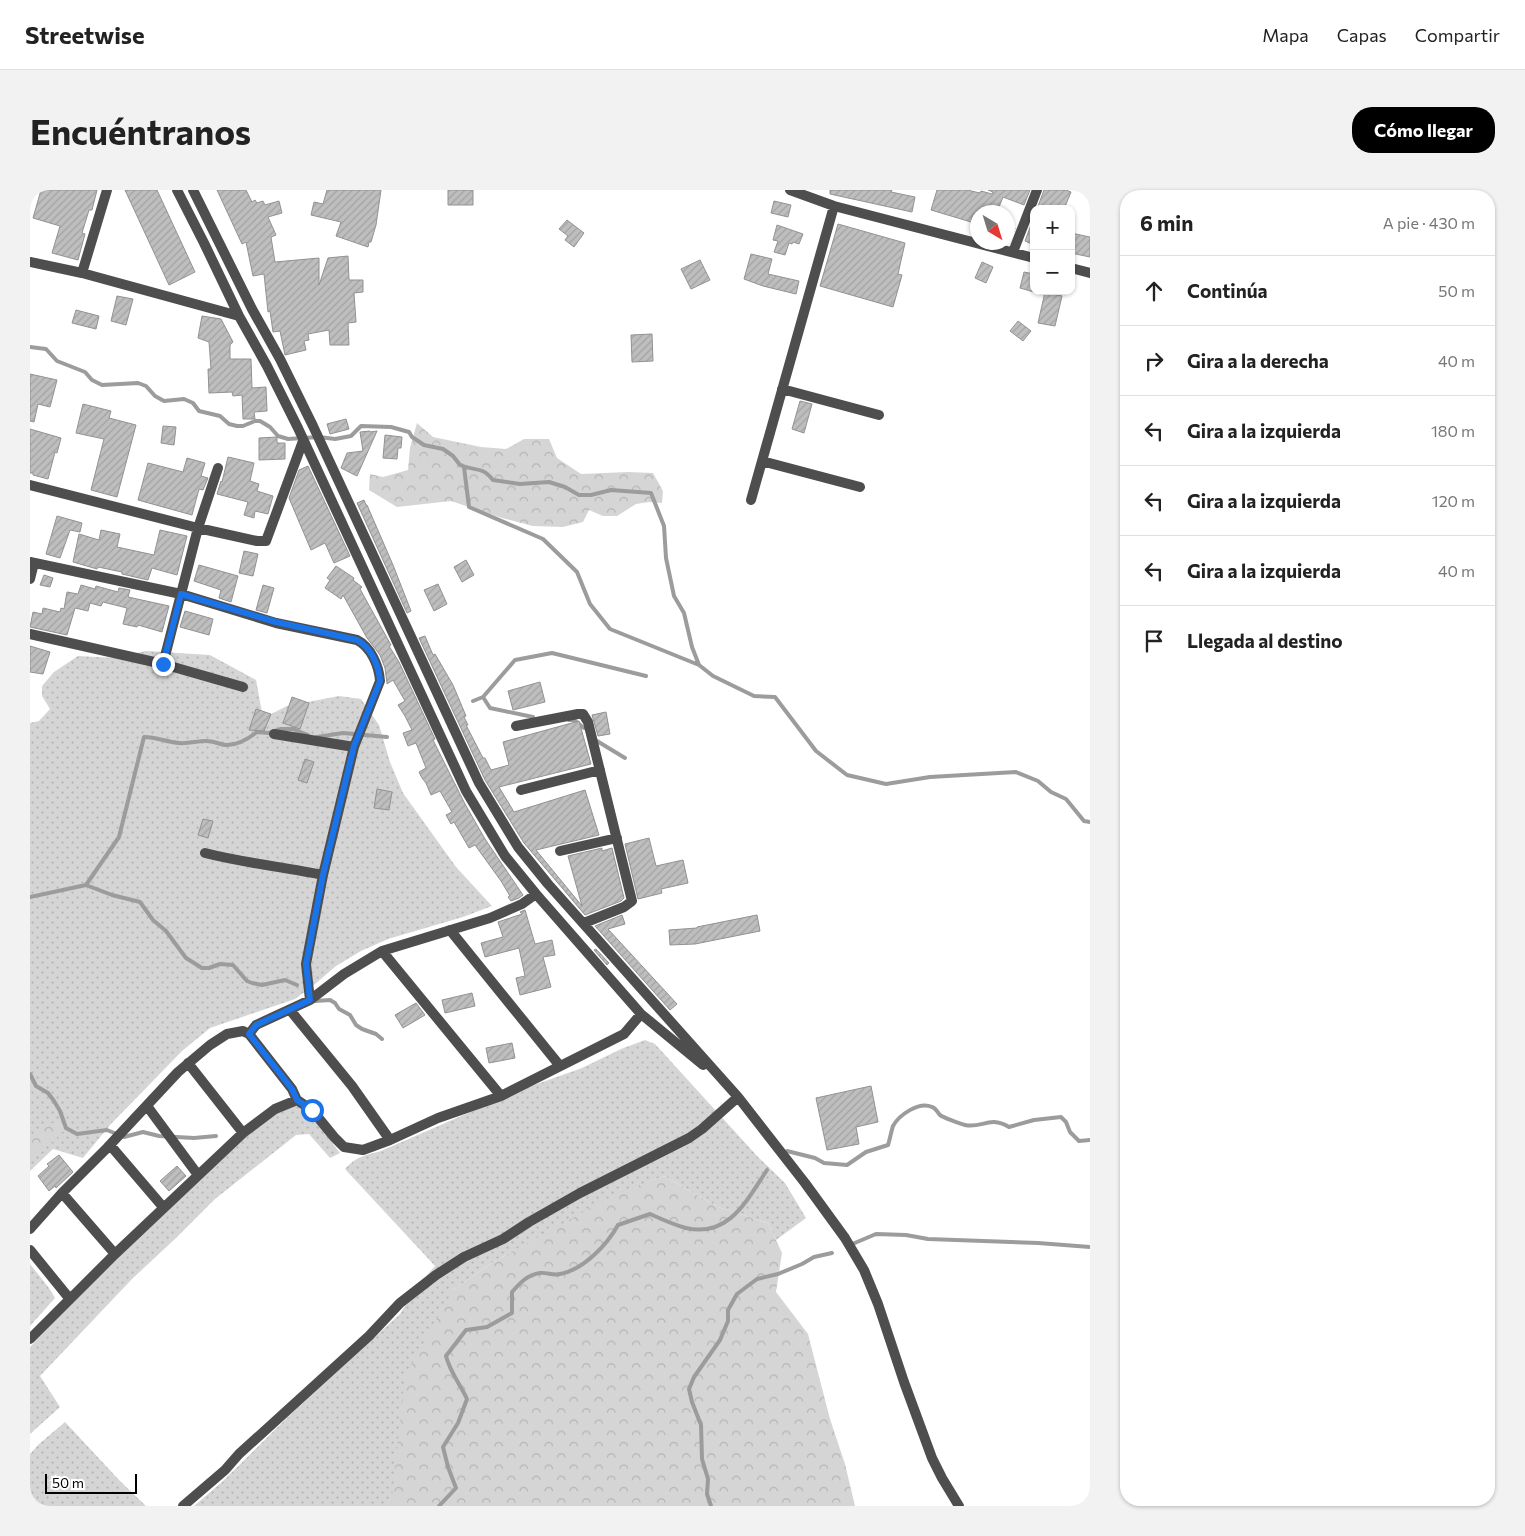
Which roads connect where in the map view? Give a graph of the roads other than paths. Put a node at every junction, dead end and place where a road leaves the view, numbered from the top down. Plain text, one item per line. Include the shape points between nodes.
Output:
1 (107, 190) edge
2 (177, 190) edge
3 (193, 190) edge
4 (790, 190) edge
5 (1036, 190) edge
6 (834, 206) junction
7 (1013, 252) junction
8 (1030, 257) edge
9 (30, 262) edge
10 (1075, 269) edge
11 (82, 273) junction
12 (1090, 273) edge
13 (239, 316) junction
14 (782, 389) junction
15 (879, 415) dead end
16 (303, 441) junction
17 (762, 461) junction
18 (218, 468) dead end
19 (30, 485) edge
20 (860, 487) dead end
21 (751, 500) dead end
22 (198, 528) junction
23 (32, 563) edge
24 (30, 579) edge
25 (181, 594) junction
26 (30, 634) edge
27 (163, 664) junction
28 (243, 687) dead end
29 (516, 726) dead end
30 (274, 734) dead end
31 (354, 746) junction
32 (600, 770) junction
33 (521, 790) dead end
34 (617, 838) junction
35 (560, 851) dead end
36 (204, 853) dead end
37 (323, 875) junction
38 (536, 894) junction
39 (584, 923) junction
40 (450, 930) junction
41 (382, 951) junction
42 (310, 1000) junction
43 (290, 1010) junction
44 (641, 1014) junction
45 (249, 1034) junction
46 (188, 1063) junction
47 (560, 1066) junction
48 (726, 1085) junction
49 (501, 1096) junction
50 (738, 1097) junction
51 (297, 1100) junction
52 (147, 1106) junction
53 (243, 1133) junction
54 (390, 1140) junction
55 (110, 1145) junction
56 (198, 1175) junction
57 (62, 1193) junction
58 (163, 1207) junction
59 (30, 1229) edge
60 (30, 1250) edge
61 (115, 1254) junction
62 (69, 1298) junction
63 (30, 1339) edge
64 (183, 1506) edge
65 (959, 1506) edge

1 - 11 street
2 - 13 street
3 - 39 street via 313,426 480,783 518,847
4 - 6 street
5 - 7 street
6 - 7 street
6 - 14 street
7 - 8 street
9 - 11 street
10 - 12 street
11 - 13 street
13 - 16 street via 268,366
14 - 15 street
14 - 17 street
16 - 22 street via 266,540 257,541
16 - 38 street via 466,791 505,856
17 - 20 street
17 - 21 street
18 - 22 street
19 - 22 street
22 - 25 street
23 - 24 street
23 - 25 street
25 - 27 street
25 - 31 street via 364,644 380,681
26 - 27 street
27 - 28 street
29 - 32 street via 583,714
30 - 31 street
31 - 37 street
32 - 33 street
32 - 34 street
34 - 35 street
34 - 39 street via 632,901
36 - 37 street
37 - 42 street via 306,964
38 - 40 street via 490,918
38 - 44 street
39 - 48 street
40 - 41 street
40 - 47 street
41 - 42 street
41 - 49 street
42 - 43 street
43 - 45 street via 256,1025
43 - 54 street via 352,1086
44 - 47 street via 624,1034
44 - 48 street
45 - 46 street via 243,1031 227,1034
45 - 51 street
46 - 52 street
46 - 53 street
47 - 49 street
48 - 50 street
49 - 54 street via 438,1118
50 - 64 street via 689,1138 580,1193 436,1275 400,1303
50 - 65 street via 805,1183 864,1270 932,1458
51 - 53 street via 275,1109
51 - 54 street via 312,1110 344,1147 363,1150
52 - 55 street
52 - 56 street
53 - 56 street
55 - 57 street
55 - 58 street
56 - 58 street
57 - 59 street
57 - 61 street
58 - 61 street
60 - 62 street
61 - 62 street
62 - 63 street

